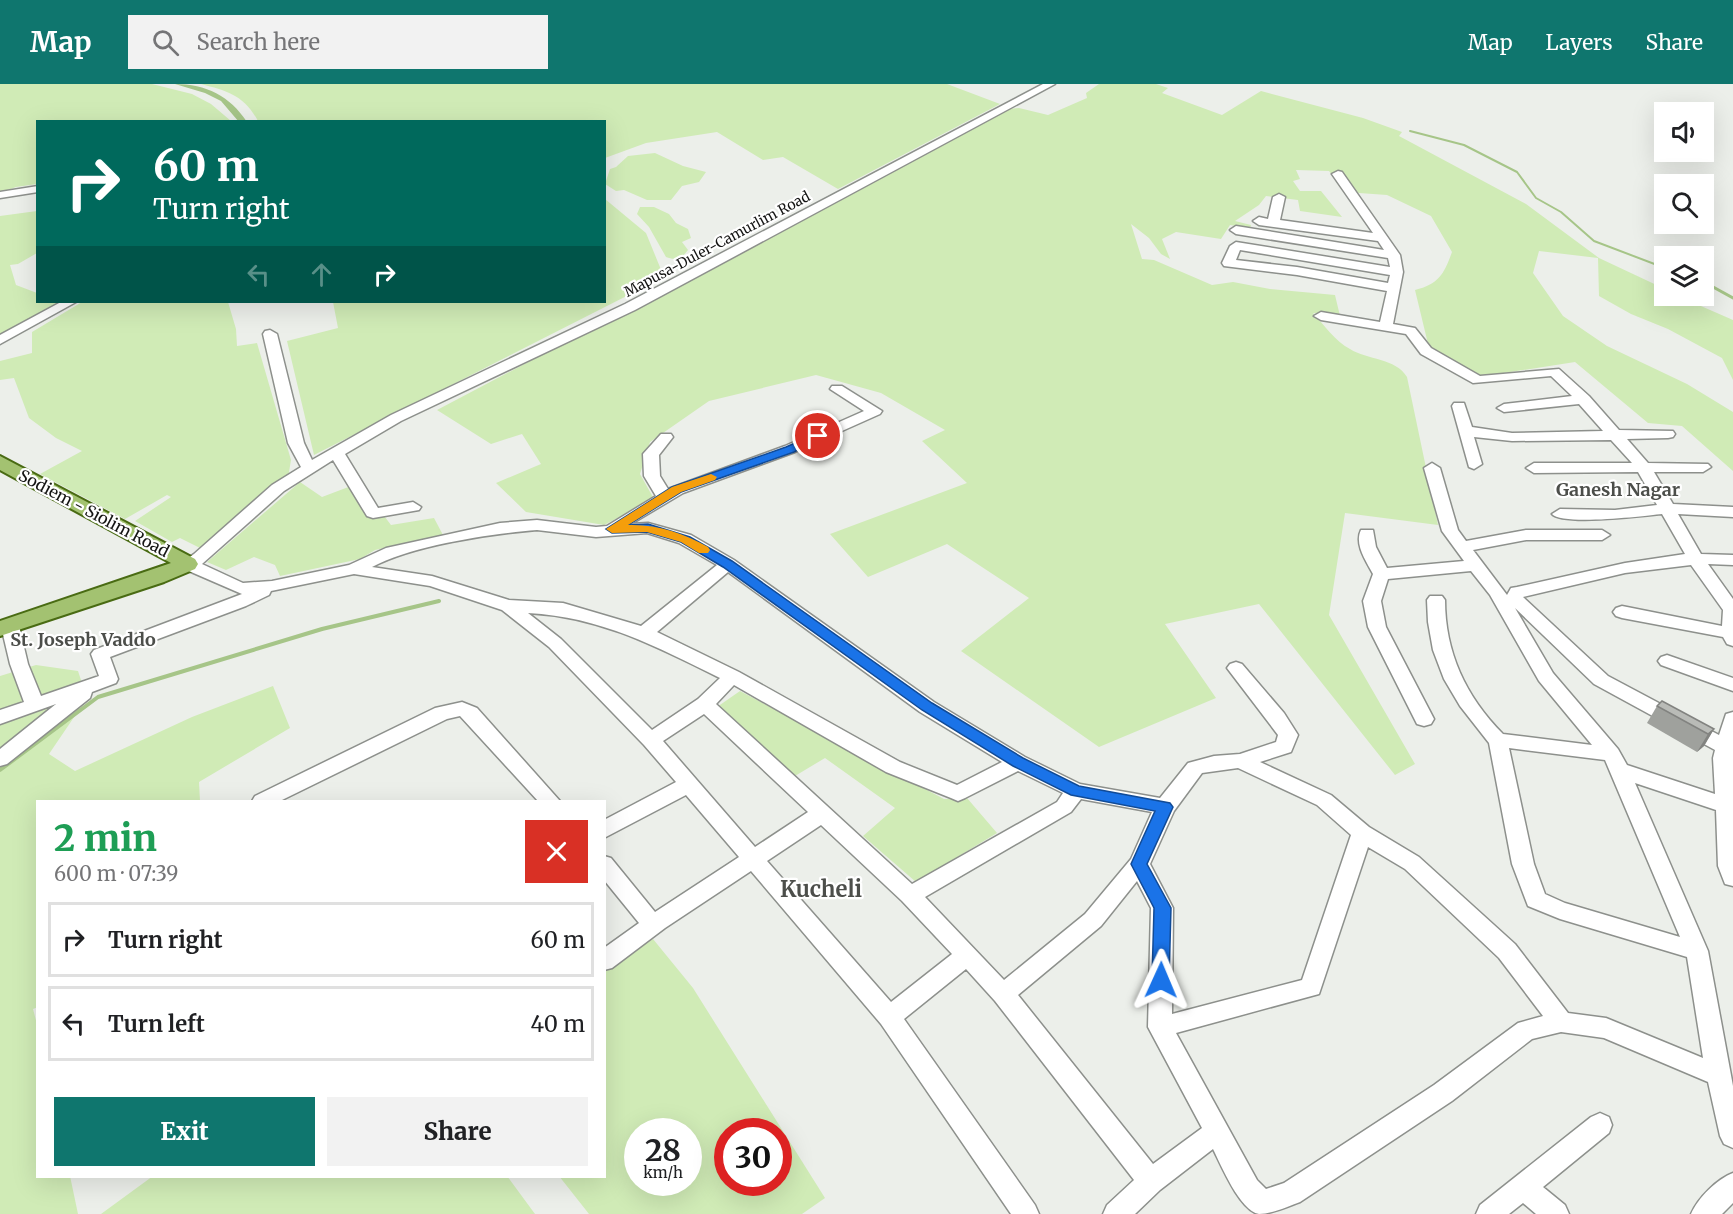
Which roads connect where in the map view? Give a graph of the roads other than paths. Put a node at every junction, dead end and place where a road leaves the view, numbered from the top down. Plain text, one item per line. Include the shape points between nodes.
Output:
1 (1050, 84) edge
2 (1338, 174) dead end
3 (36, 189) edge
4 (0, 195) edge
5 (1279, 197) dead end
6 (1259, 221) dead end
7 (1273, 223) junction
8 (1236, 230) dead end
9 (1382, 238) junction
10 (1394, 255) junction
11 (1397, 272) junction
12 (1394, 288) junction
13 (67, 303) edge
14 (1321, 316) dead end
15 (1386, 326) junction
16 (270, 334) dead end
17 (0, 340) edge
18 (837, 389) dead end
19 (1584, 399) junction
20 (1459, 406) dead end
21 (1504, 408) dead end
22 (1466, 431) junction
23 (1614, 434) junction
24 (1668, 434) dead end
25 (666, 437) dead end
26 (336, 452) junction
27 (0, 462) edge
28 (1474, 464) dead end
29 (1642, 465) junction
30 (1703, 467) dead end
31 (309, 468) junction
32 (1432, 468) dead end
33 (1534, 468) dead end
34 (665, 498) junction
35 (412, 507) dead end
36 (1667, 509) junction
37 (1733, 512) edge
38 (1560, 514) dead end
39 (612, 529) junction
40 (1367, 533) dead end
41 (1602, 535) dead end
42 (1462, 547) junction
43 (1696, 559) junction
44 (1733, 560) edge
45 (188, 564) junction
46 (728, 564) junction
47 (1477, 565) junction
48 (354, 569) junction
49 (1381, 574) junction
50 (272, 586) junction
51 (1436, 600) dead end
52 (508, 606) junction
53 (1732, 610) edge
54 (1622, 612) dead end
55 (5, 628) edge
56 (644, 633) junction
57 (1732, 636) edge
58 (1667, 661) dead end
59 (1236, 668) dead end
60 (732, 675) junction
61 (95, 683) junction
62 (1733, 686) edge
63 (705, 704) junction
64 (35, 705) junction
65 (0, 717) edge
66 (1424, 719) dead end
67 (1733, 719) edge
68 (651, 740) junction
69 (1498, 740) junction
70 (1727, 756) edge
71 (0, 759) edge
72 (1240, 761) junction
73 (1018, 762) junction
74 (1615, 762) junction
75 (689, 784) junction
76 (1076, 791) junction
77 (264, 800) edge
78 (549, 800) edge
79 (1728, 806) edge
80 (1165, 807) junction
81 (823, 813) junction
82 (606, 829) edge
83 (1362, 833) junction
84 (753, 861) junction
85 (1139, 864) junction
86 (606, 866) edge
87 (1733, 878) edge
88 (910, 895) junction
89 (652, 924) junction
90 (1697, 951) junction
91 (967, 955) junction
92 (606, 960) edge
93 (1004, 994) junction
94 (889, 1017) junction
95 (1560, 1022) junction
96 (1160, 1027) junction
97 (1718, 1075) junction
98 (1600, 1125) dead end
99 (1217, 1131) junction
100 (1733, 1136) edge
101 (1151, 1181) junction
102 (1733, 1185) edge
103 (1523, 1187) junction
104 (1026, 1214) edge
105 (1116, 1214) edge
106 (1489, 1214) edge
107 (1556, 1214) edge
108 (1704, 1214) edge

1 - 26 street, Mapusa-Duler-Camurlim Road via 630,307 396,418
2 - 9 street
3 - 4 street
5 - 7 street
6 - 7 street
7 - 9 street
8 - 10 street
9 - 10 street
10 - 11 street
11 - 12 street
11 - 12 street via 1236,246 1228,263
12 - 15 street
13 - 17 street
14 - 15 street
15 - 19 street via 1410,331 1426,351 1478,380 1554,372
16 - 31 street via 296,443
18 - 34 street via 875,411
19 - 21 street
19 - 23 street
20 - 22 street
22 - 23 street via 1512,437
22 - 28 street
23 - 24 street
23 - 29 street
25 - 34 street via 651,454 652,476
26 - 31 street, Mapusa-Duler-Camurlim Road
26 - 35 street via 373,513
27 - 45 main road, Sodiem - Siolim Road
29 - 30 street
29 - 33 street
29 - 36 street
31 - 45 street, Mapusa-Duler-Camurlim Road via 278,488 200,558
32 - 42 street via 1450,531
34 - 39 street
36 - 37 street
36 - 38 street via 1615,515
36 - 43 street
39 - 46 street via 648,528 685,539
39 - 48 street via 537,525 500,528 386,553
40 - 49 street via 1368,547
41 - 42 street via 1526,535
42 - 47 street
43 - 44 street
43 - 53 street
43 - 70 street via 1628,568 1517,592 1514,598 1601,680
45 - 50 street via 241,589
45 - 55 main road
46 - 56 street
46 - 73 street via 927,707
47 - 49 street
47 - 74 street via 1546,677
48 - 50 street
48 - 52 street via 432,581
49 - 66 street via 1372,601 1377,627
50 - 61 street via 240,602 100,654 109,679
51 - 69 street via 1436,624 1444,657 1461,691
52 - 56 street via 563,609
52 - 68 street via 555,643
53 - 57 street
54 - 57 street
55 - 64 street
56 - 60 street
58 - 62 street
59 - 72 street via 1288,735 1284,747
60 - 63 street
60 - 73 street via 893,766 958,793
61 - 64 street
61 - 71 street
63 - 68 street
63 - 81 street
64 - 65 street
67 - 70 street
68 - 75 street
69 - 74 street
69 - 90 street via 1523,864 1536,900
70 - 79 street
72 - 80 street via 1195,768
72 - 83 street via 1324,800
73 - 76 street
74 - 79 street
74 - 90 street
75 - 82 street
75 - 84 street
76 - 80 street
76 - 88 street via 1064,807
77 - 78 street via 442,713 462,709 470,713
79 - 87 street via 1729,866
80 - 85 street
81 - 84 street
81 - 88 street
83 - 95 street via 1413,863 1507,951
83 - 96 street via 1311,987
84 - 89 street
84 - 94 street
85 - 93 street via 1093,920
85 - 96 street via 1162,908
86 - 89 street
88 - 91 street
89 - 92 street
90 - 97 street
91 - 93 street
91 - 94 street
93 - 101 street
94 - 104 street
95 - 97 street via 1606,1028
95 - 99 street via 1526,1029 1443,1093 1291,1192 1262,1203 1248,1189
96 - 99 street
97 - 100 street
98 - 103 street
99 - 101 street
101 - 105 street
102 - 108 street
103 - 106 street
103 - 107 street

